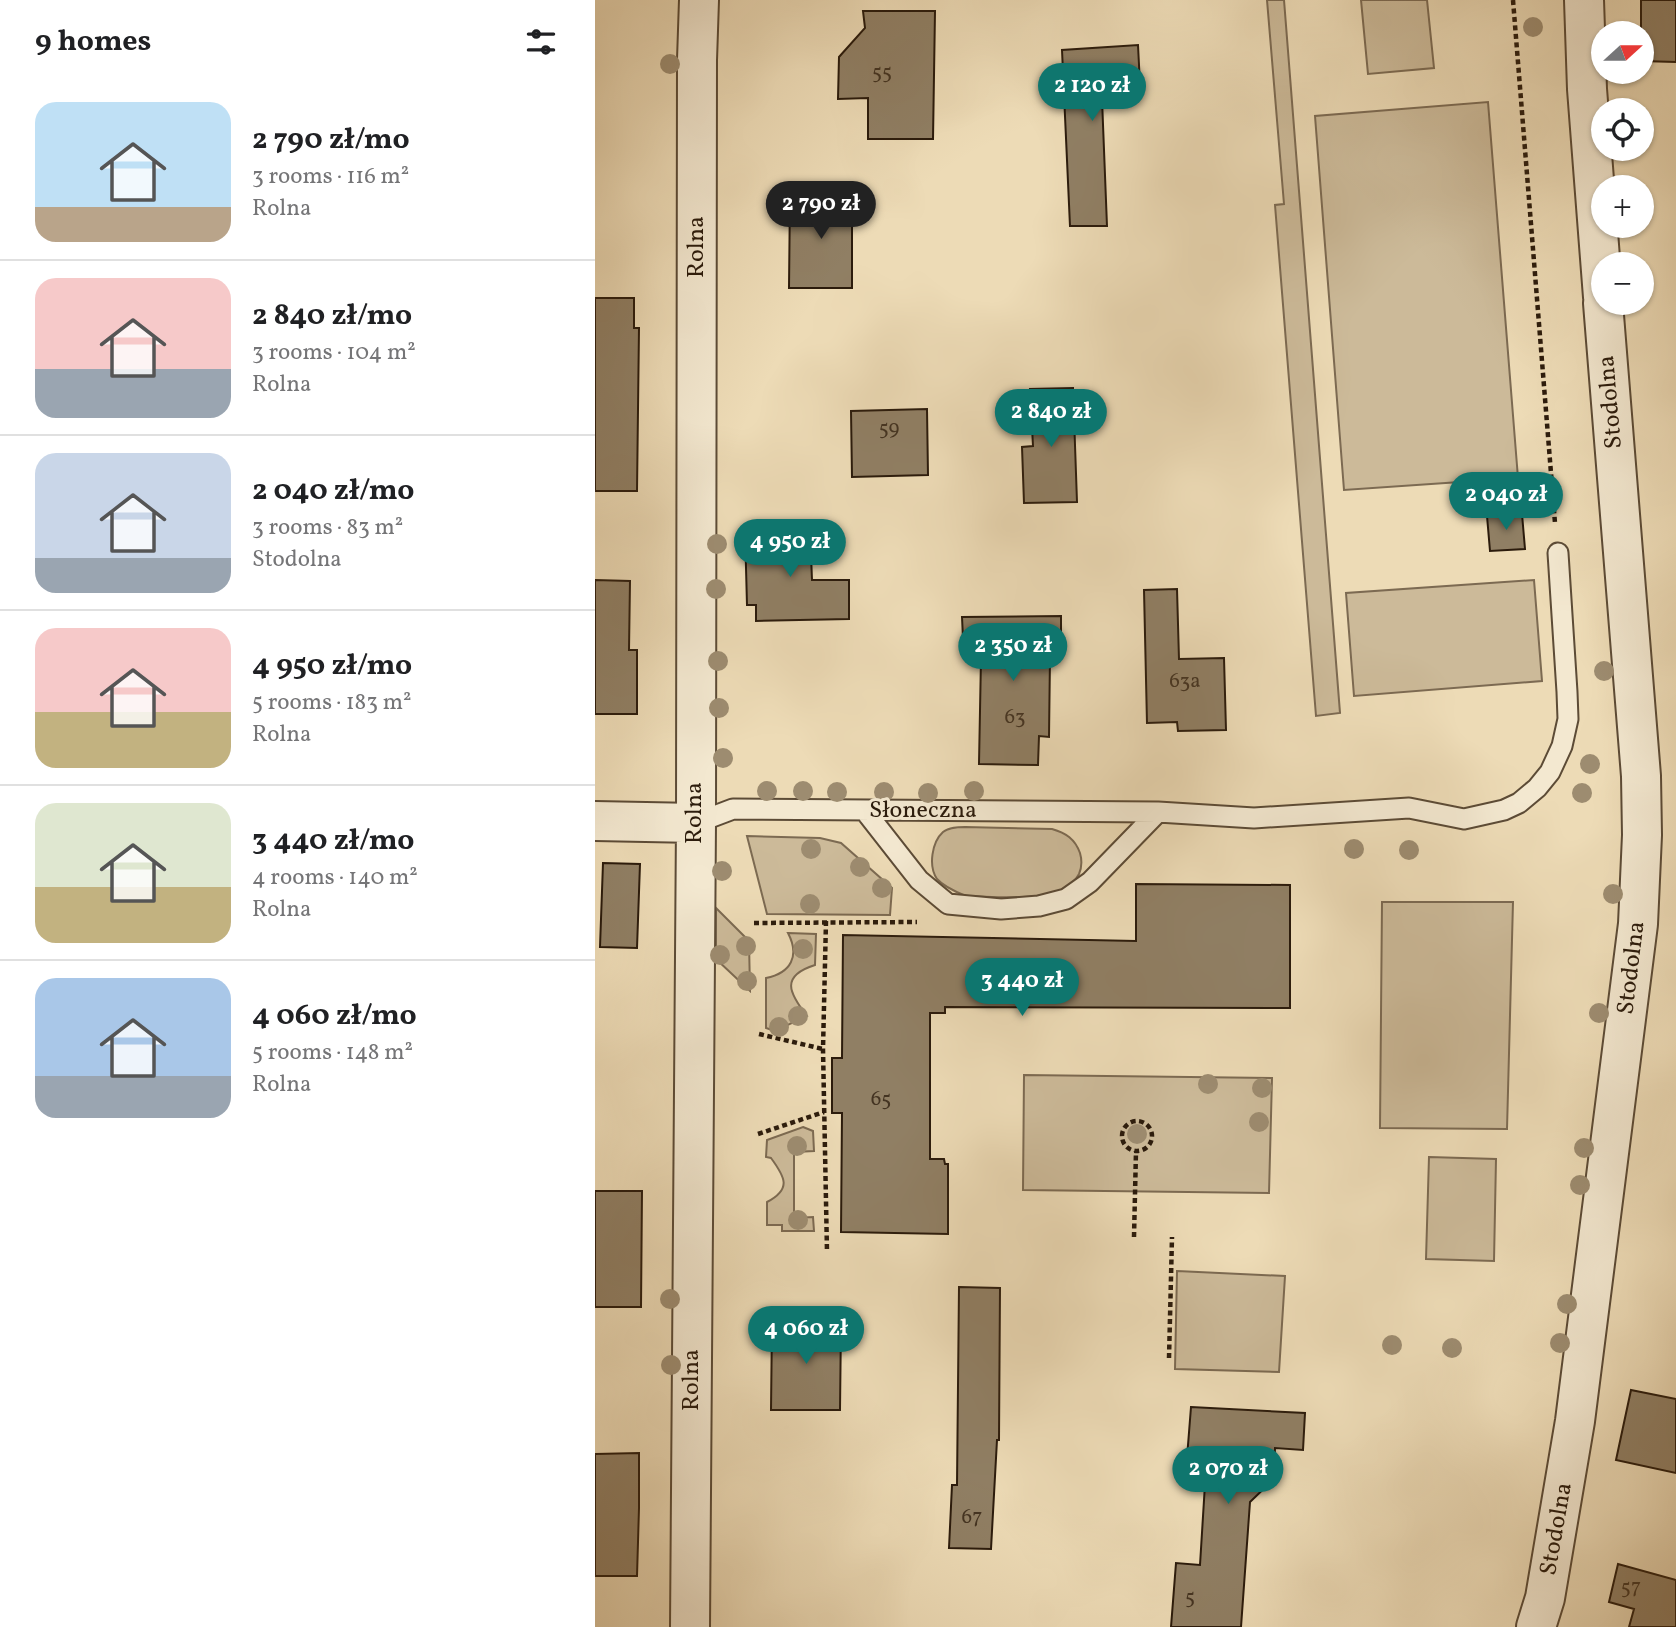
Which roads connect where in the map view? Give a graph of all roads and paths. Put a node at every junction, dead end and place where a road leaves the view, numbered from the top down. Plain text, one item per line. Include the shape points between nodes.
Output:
1 (699, 0) edge
2 (1513, 0) edge
3 (1584, 0) edge
4 (1600, 252) edge
5 (1605, 315) edge
6 (1557, 553) joint
7 (865, 810) junction
8 (1158, 812) junction
9 (595, 821) edge
10 (696, 823) junction
11 (826, 921) junction
12 (928, 922) dead end
13 (754, 923) dead end
14 (759, 1034) dead end
15 (823, 1049) junction
16 (824, 1112) junction
17 (758, 1134) dead end
18 (1136, 1151) junction
19 (1134, 1237) dead end
20 (1172, 1237) dead end
21 (827, 1252) dead end
22 (1169, 1358) dead end
23 (690, 1627) edge
24 (1537, 1627) edge

1 - 10 street, Rolna
2 - 6 path
3 - 4 street
5 - 24 street, Stodolna via 1641,776 1638,924 1575,1421
6 - 8 lane, Słoneczna via 1568,719 1550,772 1519,803 1464,819 1409,808 1254,818
7 - 8 lane, Słoneczna
7 - 8 lane via 919,880 948,904 1001,909 1066,899 1090,882
7 - 10 lane, Słoneczna via 733,809
9 - 10 street, Słoneczna
10 - 23 street, Rolna
11 - 12 path
11 - 13 path
11 - 15 path
14 - 15 path
15 - 16 path
16 - 17 path
16 - 21 path
18 - 18 path via 1121,1138 1125,1125 1137,1120 1150,1127 1152,1140
18 - 19 path
20 - 22 path

